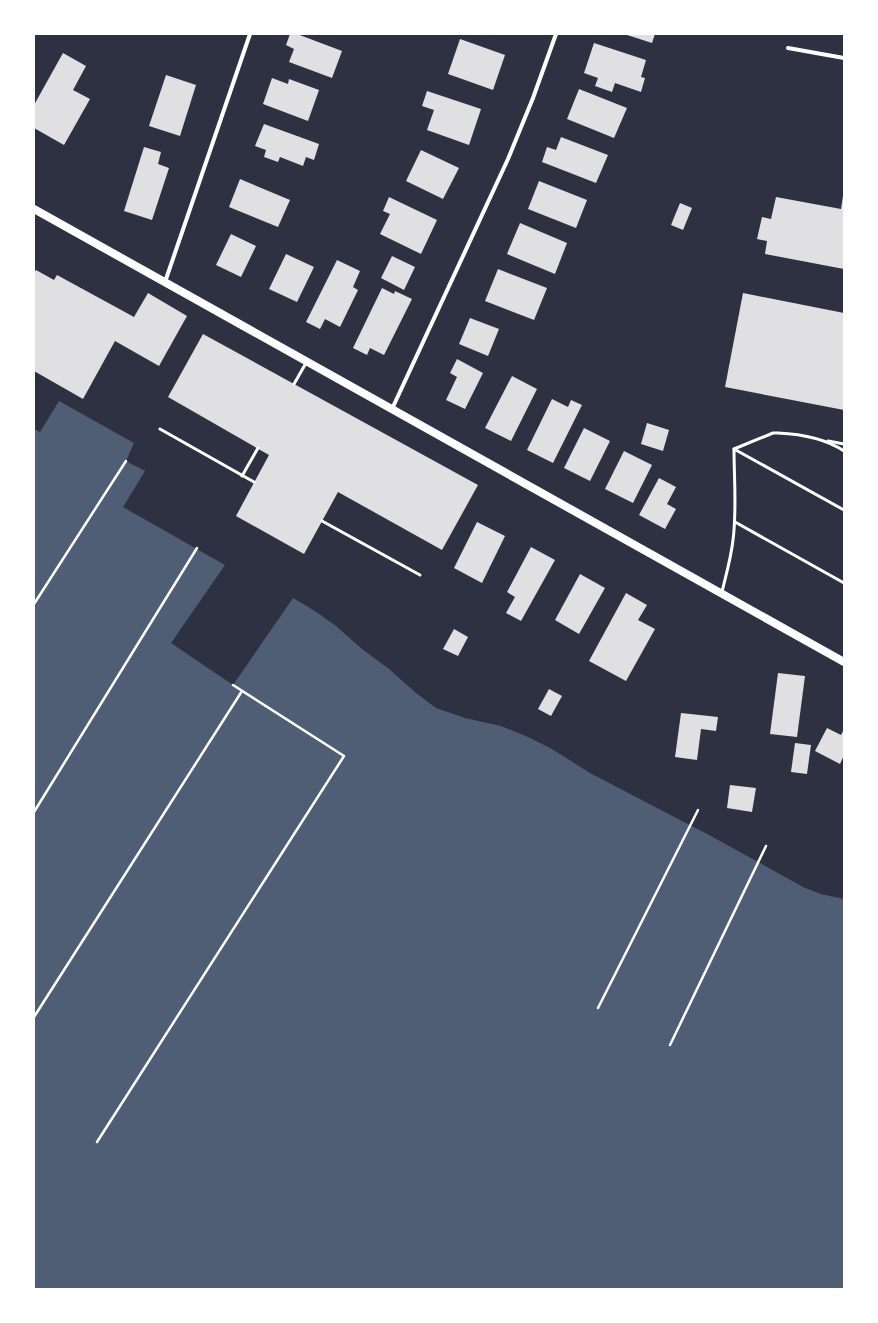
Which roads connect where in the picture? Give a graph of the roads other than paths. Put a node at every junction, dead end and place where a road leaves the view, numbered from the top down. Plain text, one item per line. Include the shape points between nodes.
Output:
1 (250, 34) edge
2 (556, 34) edge
3 (788, 48) dead end
4 (844, 58) edge
5 (34, 208) edge
6 (164, 282) junction
7 (307, 361) junction
8 (294, 384) dead end
9 (392, 409) junction
10 (160, 429) dead end
11 (820, 440) junction
12 (844, 444) edge
13 (258, 448) dead end
14 (734, 449) junction
15 (844, 452) edge
16 (242, 476) junction
17 (254, 482) dead end
18 (844, 510) edge
19 (322, 521) dead end
20 (735, 522) junction
21 (420, 575) dead end
22 (844, 583) edge
23 (721, 593) junction
24 (844, 662) edge

1 - 6 street
2 - 9 street via 508,159
3 - 4 street
5 - 6 main road
6 - 7 main road
7 - 8 lane
7 - 9 main road
9 - 23 main road
10 - 16 lane
11 - 12 lane
11 - 14 lane via 778,432
11 - 15 lane
13 - 16 lane
14 - 18 lane
14 - 20 lane
16 - 17 lane
19 - 21 lane
20 - 22 lane
20 - 23 lane via 732,552
23 - 24 main road

